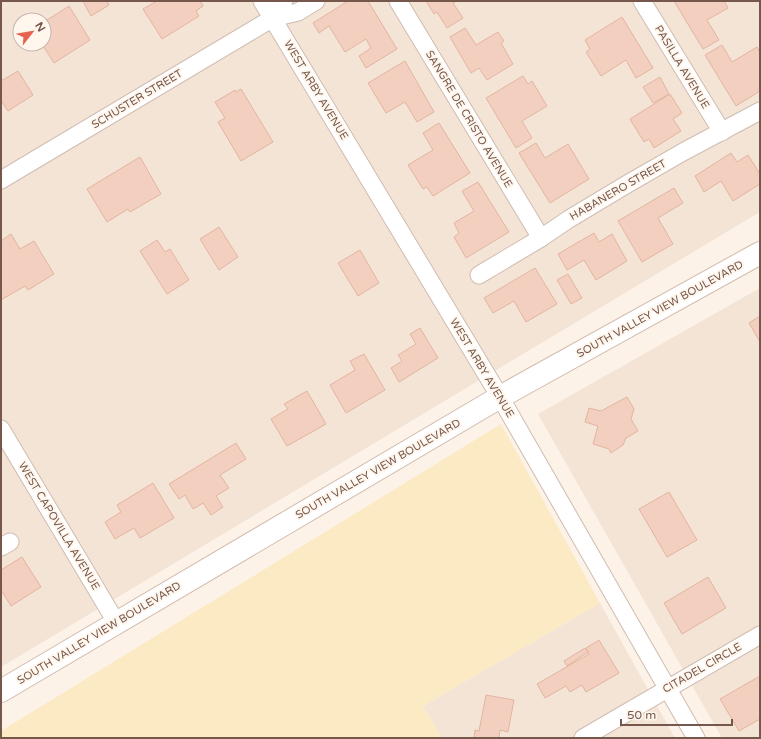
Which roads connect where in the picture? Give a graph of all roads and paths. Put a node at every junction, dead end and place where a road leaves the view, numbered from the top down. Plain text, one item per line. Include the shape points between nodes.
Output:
1 (262, 1) edge
2 (284, 1) edge
3 (316, 1) edge
4 (398, 1) edge
5 (642, 1) edge
6 (273, 18) junction
7 (760, 111) edge
8 (722, 132) junction
9 (1, 180) edge
10 (541, 238) junction
11 (760, 253) edge
12 (479, 275) dead end
13 (500, 397) junction
14 (1, 429) edge
15 (116, 622) junction
16 (760, 635) edge
17 (667, 688) junction
18 (1, 691) edge
19 (583, 738) edge
20 (696, 738) edge

1 - 6 street, WEST ARBY AVENUE
2 - 6 street, SCHUSTER STREET
3 - 6 street, SCHUSTER STREET via 298,12
4 - 10 street, SANGRE DE CRISTO AVENUE
5 - 8 street, PASILLA AVENUE
6 - 9 street, SCHUSTER STREET
6 - 13 street, WEST ARBY AVENUE
7 - 8 street, HABANERO STREET
8 - 10 street, HABANERO STREET via 616,191
10 - 12 street, HABANERO STREET
11 - 13 main road, SOUTH VALLEY VIEW BOULEVARD
13 - 15 main road, SOUTH VALLEY VIEW BOULEVARD
13 - 17 street, WEST ARBY AVENUE
14 - 15 street, WEST CAPOVILLA AVENUE
15 - 18 main road, SOUTH VALLEY VIEW BOULEVARD
16 - 17 street, CITADEL CIRCLE
17 - 19 street, CITADEL CIRCLE
17 - 20 street, WEST ARBY AVENUE

